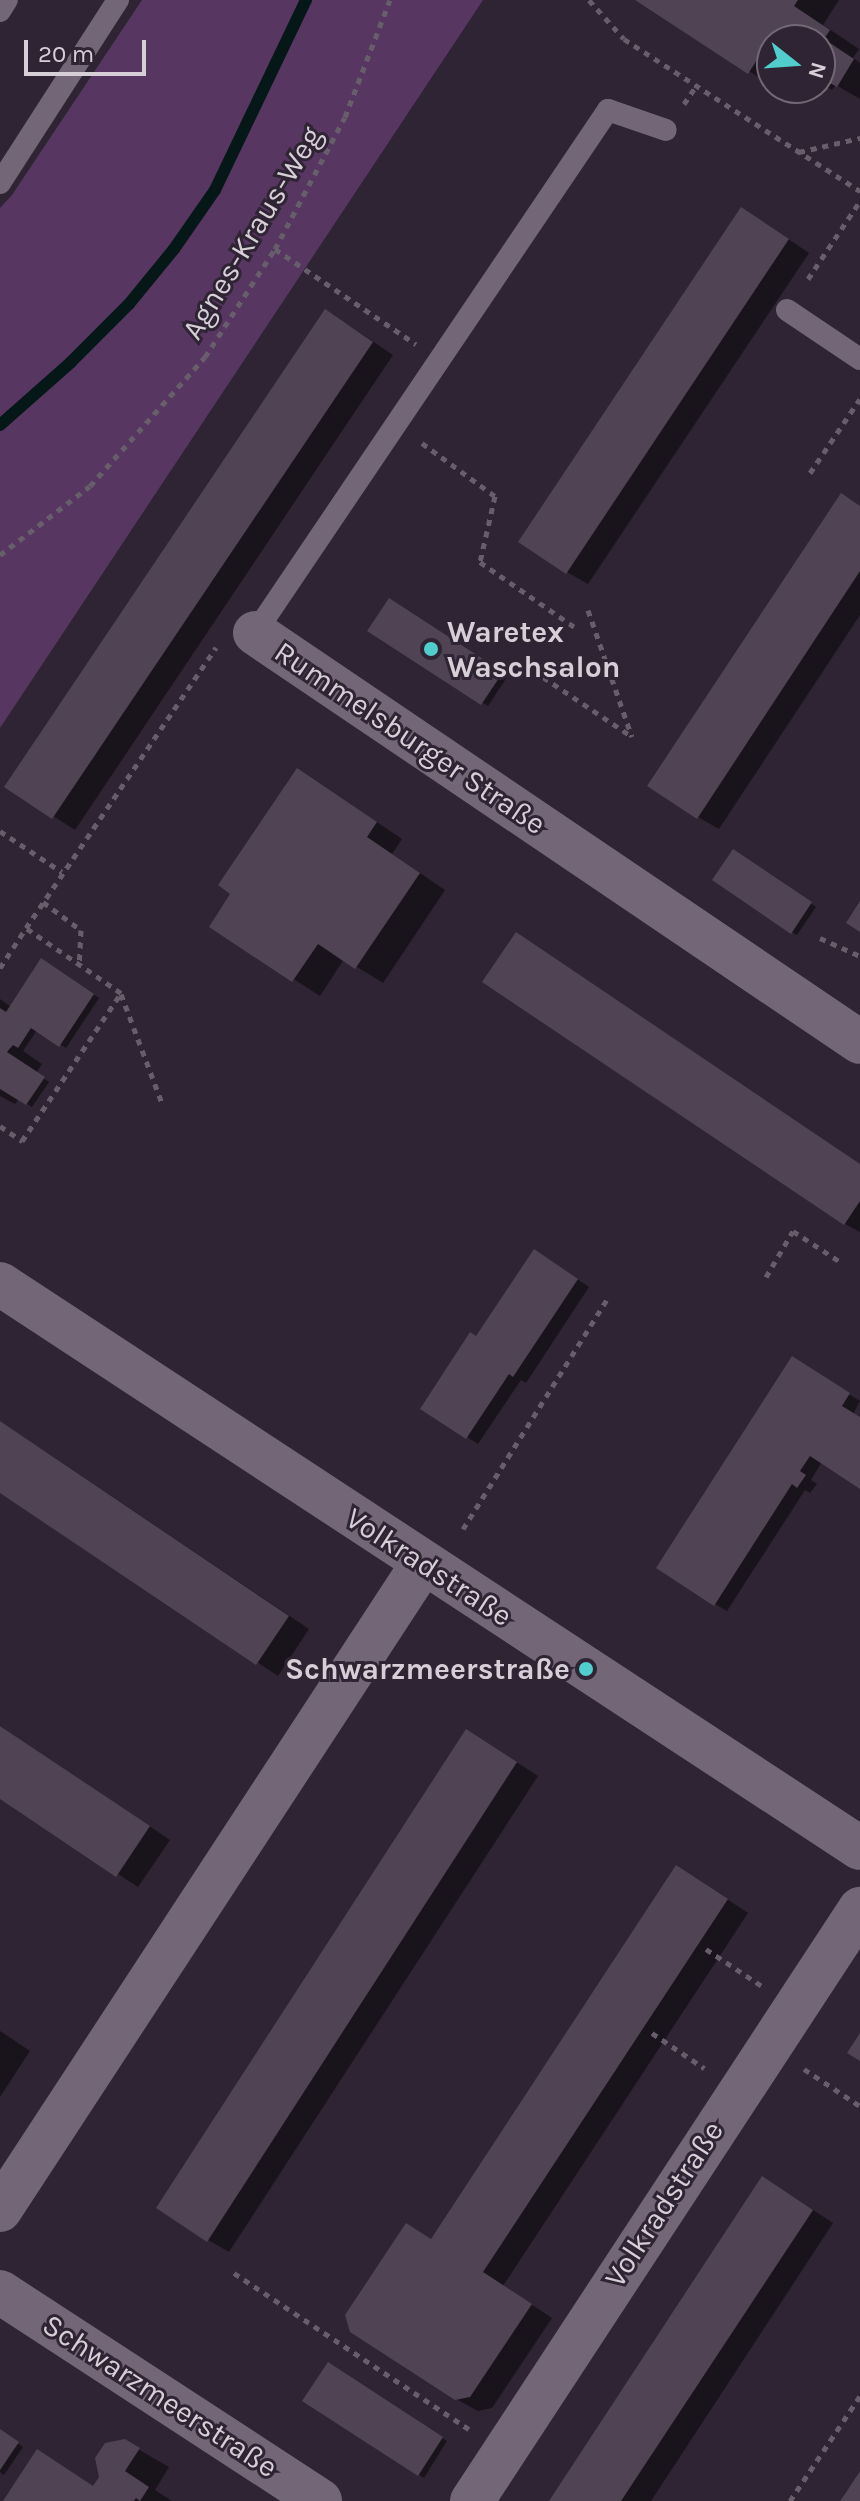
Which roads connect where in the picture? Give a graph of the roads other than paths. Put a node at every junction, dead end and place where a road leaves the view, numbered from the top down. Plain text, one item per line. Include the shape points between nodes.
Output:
1 (7, 0) edge
2 (118, 0) edge
3 (0, 11) edge
4 (666, 130) dead end
5 (0, 183) edge
6 (787, 310) dead end
7 (860, 359) edge
8 (255, 633) joint
9 (860, 1042) edge
10 (0, 1284) edge
11 (423, 1563) junction
12 (860, 1848) edge
13 (860, 1909) edge
14 (0, 2210) edge
15 (0, 2292) edge
16 (320, 2501) edge
17 (472, 2501) edge

1 - 3 lane
2 - 5 lane
4 - 8 lane, Rummelsburger Straße via 608,110
6 - 7 lane
8 - 9 street, Rummelsburger Straße
10 - 11 street, Volkradstraße
11 - 12 street, Volkradstraße
11 - 14 street
13 - 17 street, Volkradstraße
15 - 16 street, Schwarzmeerstraße

